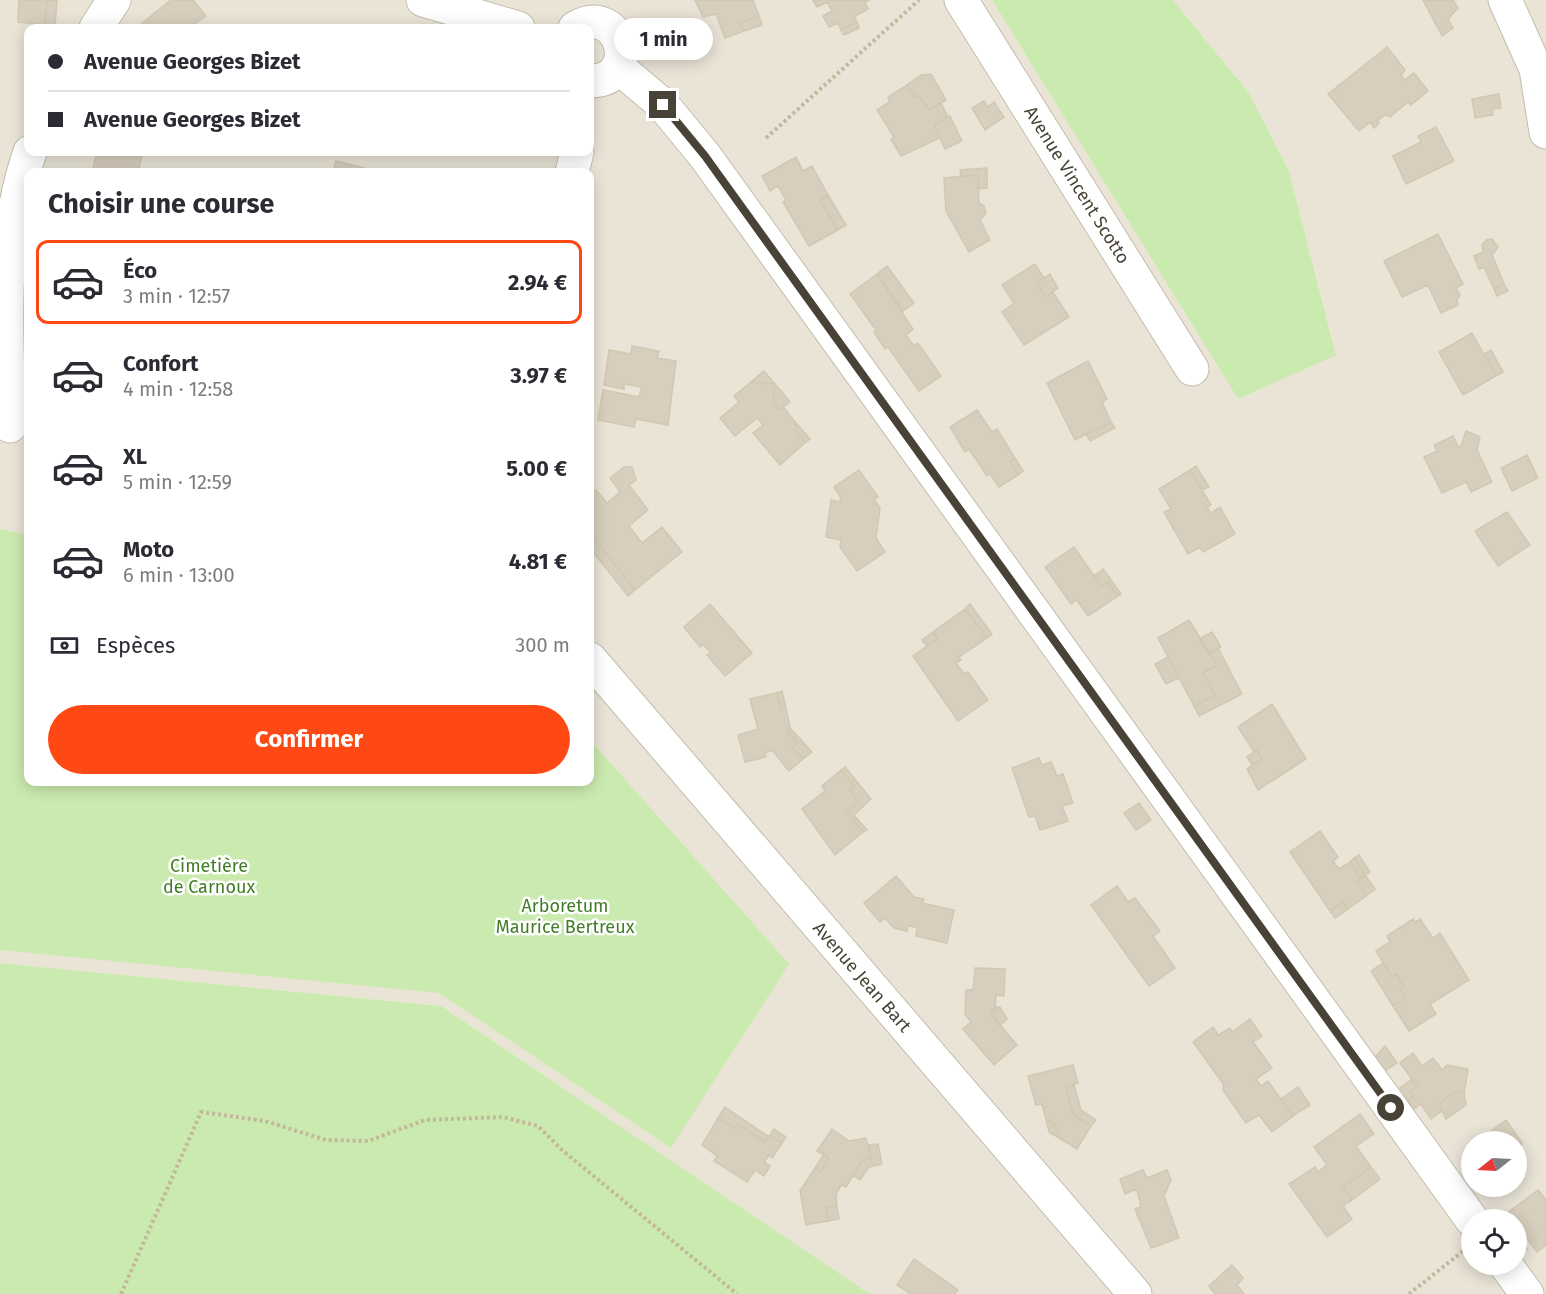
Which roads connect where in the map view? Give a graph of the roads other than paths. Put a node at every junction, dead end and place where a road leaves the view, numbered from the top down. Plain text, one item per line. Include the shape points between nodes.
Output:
1 (114, 0) edge
2 (423, 0) edge
3 (961, 0) edge
4 (1504, 0) edge
5 (592, 18) edge
6 (99, 24) edge
7 (504, 24) edge
8 (597, 79) edge
9 (1546, 132) edge
10 (28, 156) edge
11 (1192, 369) dead end
12 (13, 427) edge
13 (594, 664) edge
14 (1464, 1209) edge
15 (1513, 1275) edge
16 (1135, 1294) edge
17 (1527, 1294) edge

1 - 6 street
2 - 7 street
3 - 11 street, Avenue Vincent Scotto
4 - 9 street via 1536,69
5 - 8 street via 614,32 622,55
8 - 14 street via 663,105 705,156
10 - 12 street via 3,249
13 - 16 street, Avenue Jean Bart
15 - 17 street

